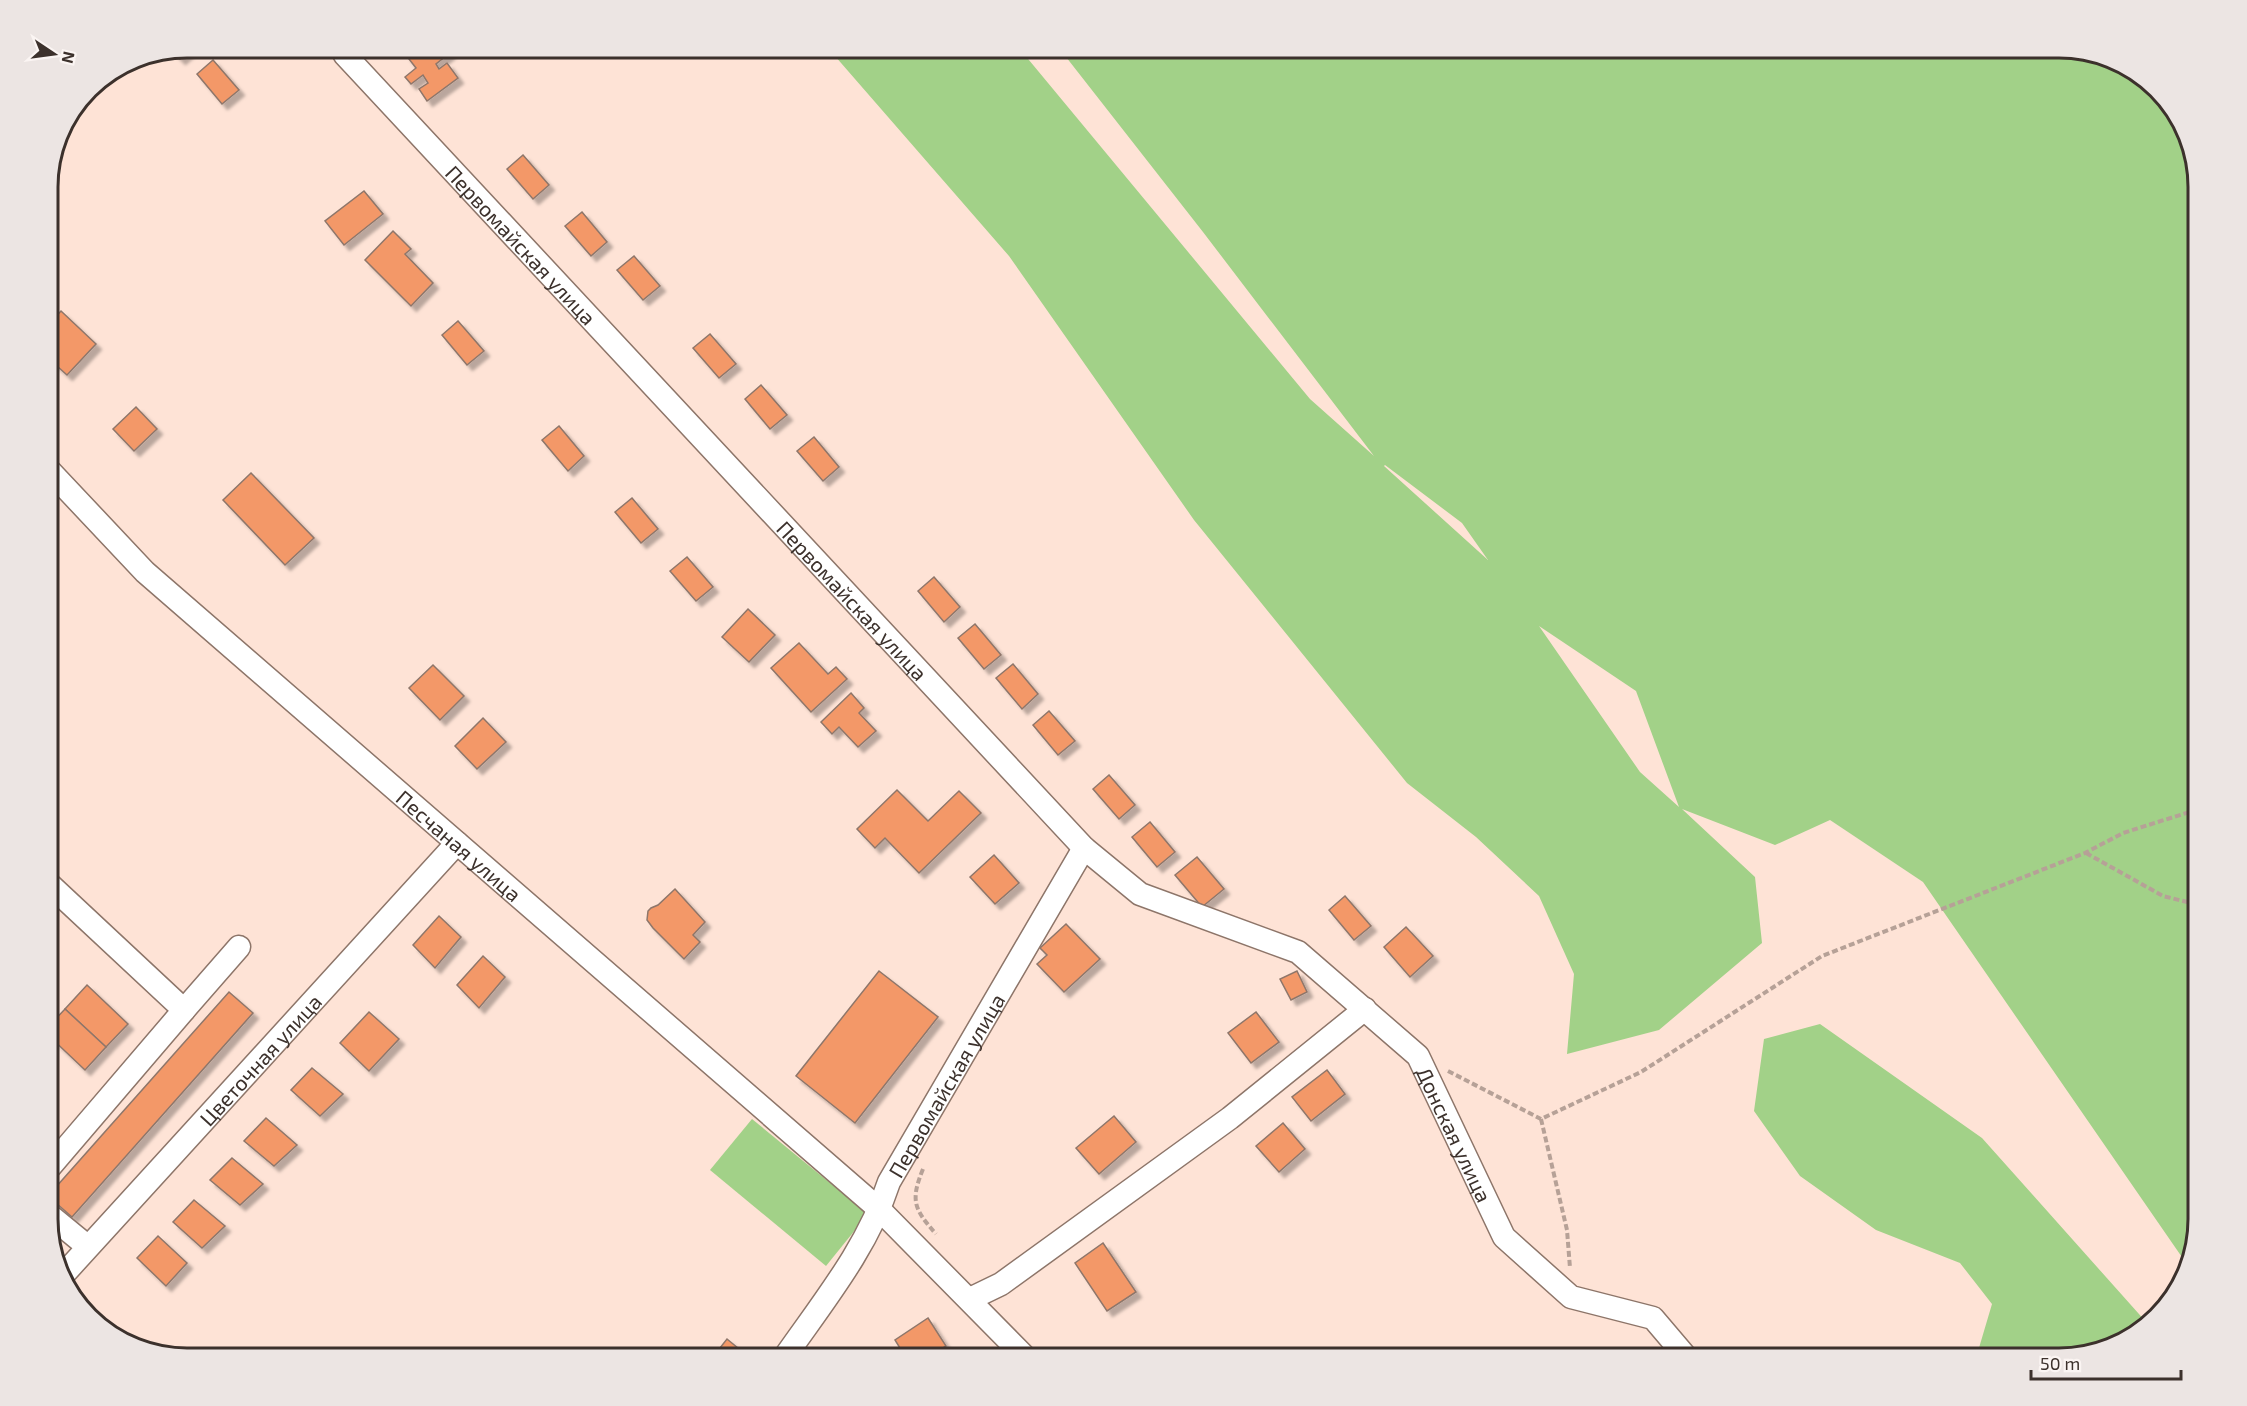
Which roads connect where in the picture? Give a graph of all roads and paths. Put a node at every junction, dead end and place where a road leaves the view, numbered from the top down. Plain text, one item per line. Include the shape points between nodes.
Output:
1 (348, 58) edge
2 (59, 481) edge
3 (2188, 812) edge
4 (457, 843) junction
5 (1084, 848) junction
6 (2085, 853) junction
7 (59, 893) edge
8 (2188, 902) edge
9 (239, 947) dead end
10 (1365, 1009) junction
11 (184, 1010) junction
12 (1418, 1056) junction
13 (1541, 1119) junction
14 (59, 1156) edge
15 (924, 1166) dead end
16 (880, 1210) junction
17 (59, 1223) edge
18 (941, 1240) dead end
19 (87, 1246) junction
20 (68, 1269) edge
21 (1571, 1297) junction
22 (970, 1299) junction
23 (791, 1348) edge
24 (1017, 1348) edge
25 (1678, 1348) edge

1 - 5 street, Первомайская улица
2 - 4 street, Песчаная улица via 145,572
3 - 6 path via 2123,833
4 - 16 street, Песчаная улица
4 - 19 street, Цветочная улица
5 - 10 street, Донская улица via 1140,894 1298,952
5 - 16 street, Первомайская улица via 890,1182
6 - 8 path via 2163,896
6 - 13 path via 1822,956 1641,1072
7 - 11 street
9 - 11 street
10 - 12 street, Донская улица
10 - 22 street via 1230,1118 1000,1284
11 - 14 street
12 - 13 path
12 - 21 street, Донская улица via 1504,1237
13 - 21 path via 1567,1230
15 - 18 path via 916,1203 919,1215
16 - 22 street, Песчаная улица
16 - 23 street, Первомайская улица via 844,1273
17 - 19 street
19 - 20 street, Цветочная улица
21 - 25 street, Донская улица via 1653,1318
22 - 24 street, Песчаная улица

